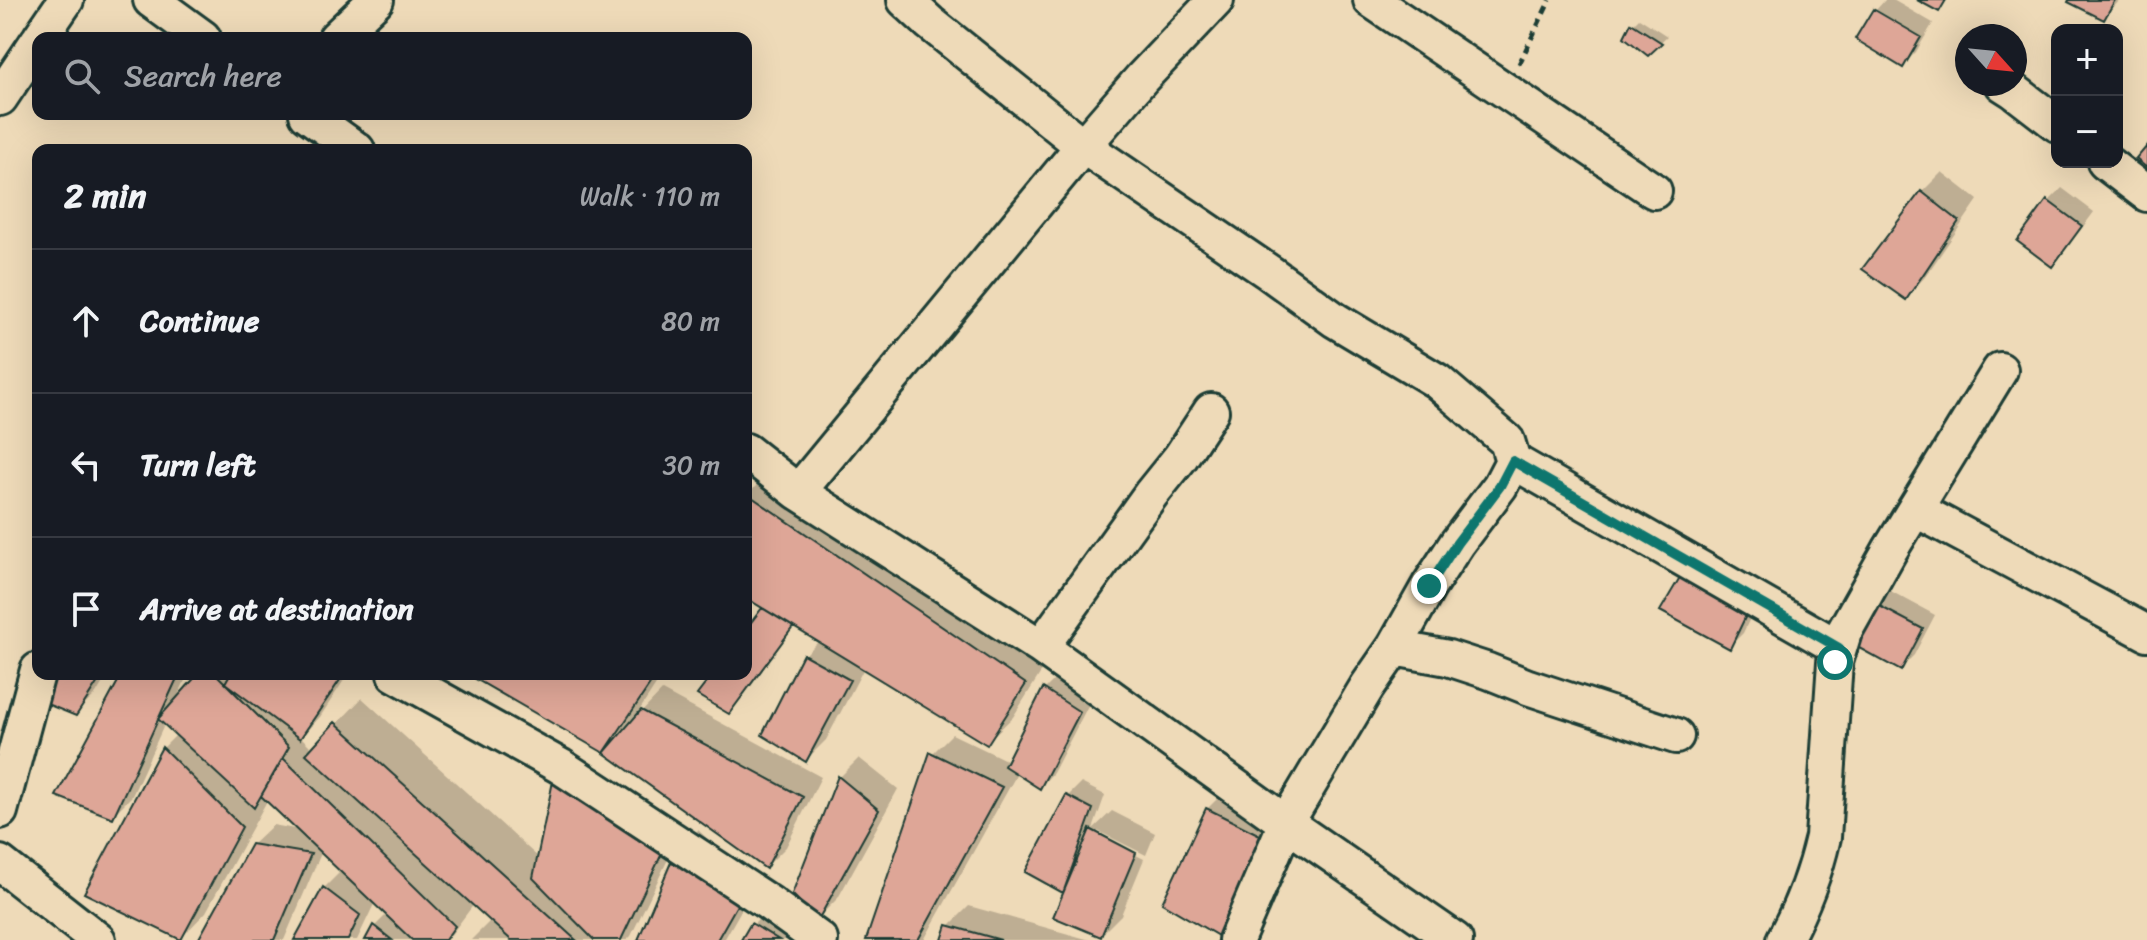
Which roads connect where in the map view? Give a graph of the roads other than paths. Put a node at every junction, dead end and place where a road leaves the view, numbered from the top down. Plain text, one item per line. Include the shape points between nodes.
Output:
1 (66, 0) edge
2 (151, 0) edge
3 (376, 0) edge
4 (905, 0) edge
5 (1216, 0) edge
6 (1371, 0) edge
7 (44, 32) edge
8 (195, 32) edge
9 (342, 32) edge
10 (32, 50) edge
11 (2019, 96) edge
12 (0, 98) edge
13 (315, 120) edge
14 (2051, 120) edge
15 (347, 144) edge
16 (1083, 146) junction
17 (2113, 168) edge
18 (1654, 191) dead end
19 (2147, 194) edge
20 (2000, 370) dead end
21 (1211, 411) dead end
22 (752, 456) edge
23 (1513, 461) junction
24 (798, 492) junction
25 (1915, 509) junction
26 (2147, 633) edge
27 (1041, 647) junction
28 (1394, 648) junction
29 (1839, 648) junction
30 (35, 680) edge
31 (406, 680) edge
32 (1676, 736) dead end
33 (0, 811) edge
34 (1286, 823) junction
35 (0, 863) edge
36 (98, 940) edge
37 (820, 940) edge
38 (1236, 940) edge
39 (1455, 940) edge
40 (1784, 940) edge

1 - 7 street
2 - 8 street
3 - 9 street
4 - 16 street
5 - 16 street
6 - 18 street
10 - 12 street
11 - 14 street
13 - 15 street
16 - 23 street via 1335,320 1437,381 1507,441
16 - 24 street
17 - 19 street
20 - 25 street
21 - 27 street
22 - 24 street
23 - 28 street
23 - 29 street
24 - 27 street
25 - 26 street
25 - 29 street via 1857,606
27 - 34 street
28 - 32 street via 1461,662
28 - 34 street
29 - 40 street via 1823,837 1806,895
30 - 33 street
31 - 37 street via 560,766
34 - 38 street
34 - 39 street
35 - 36 street

